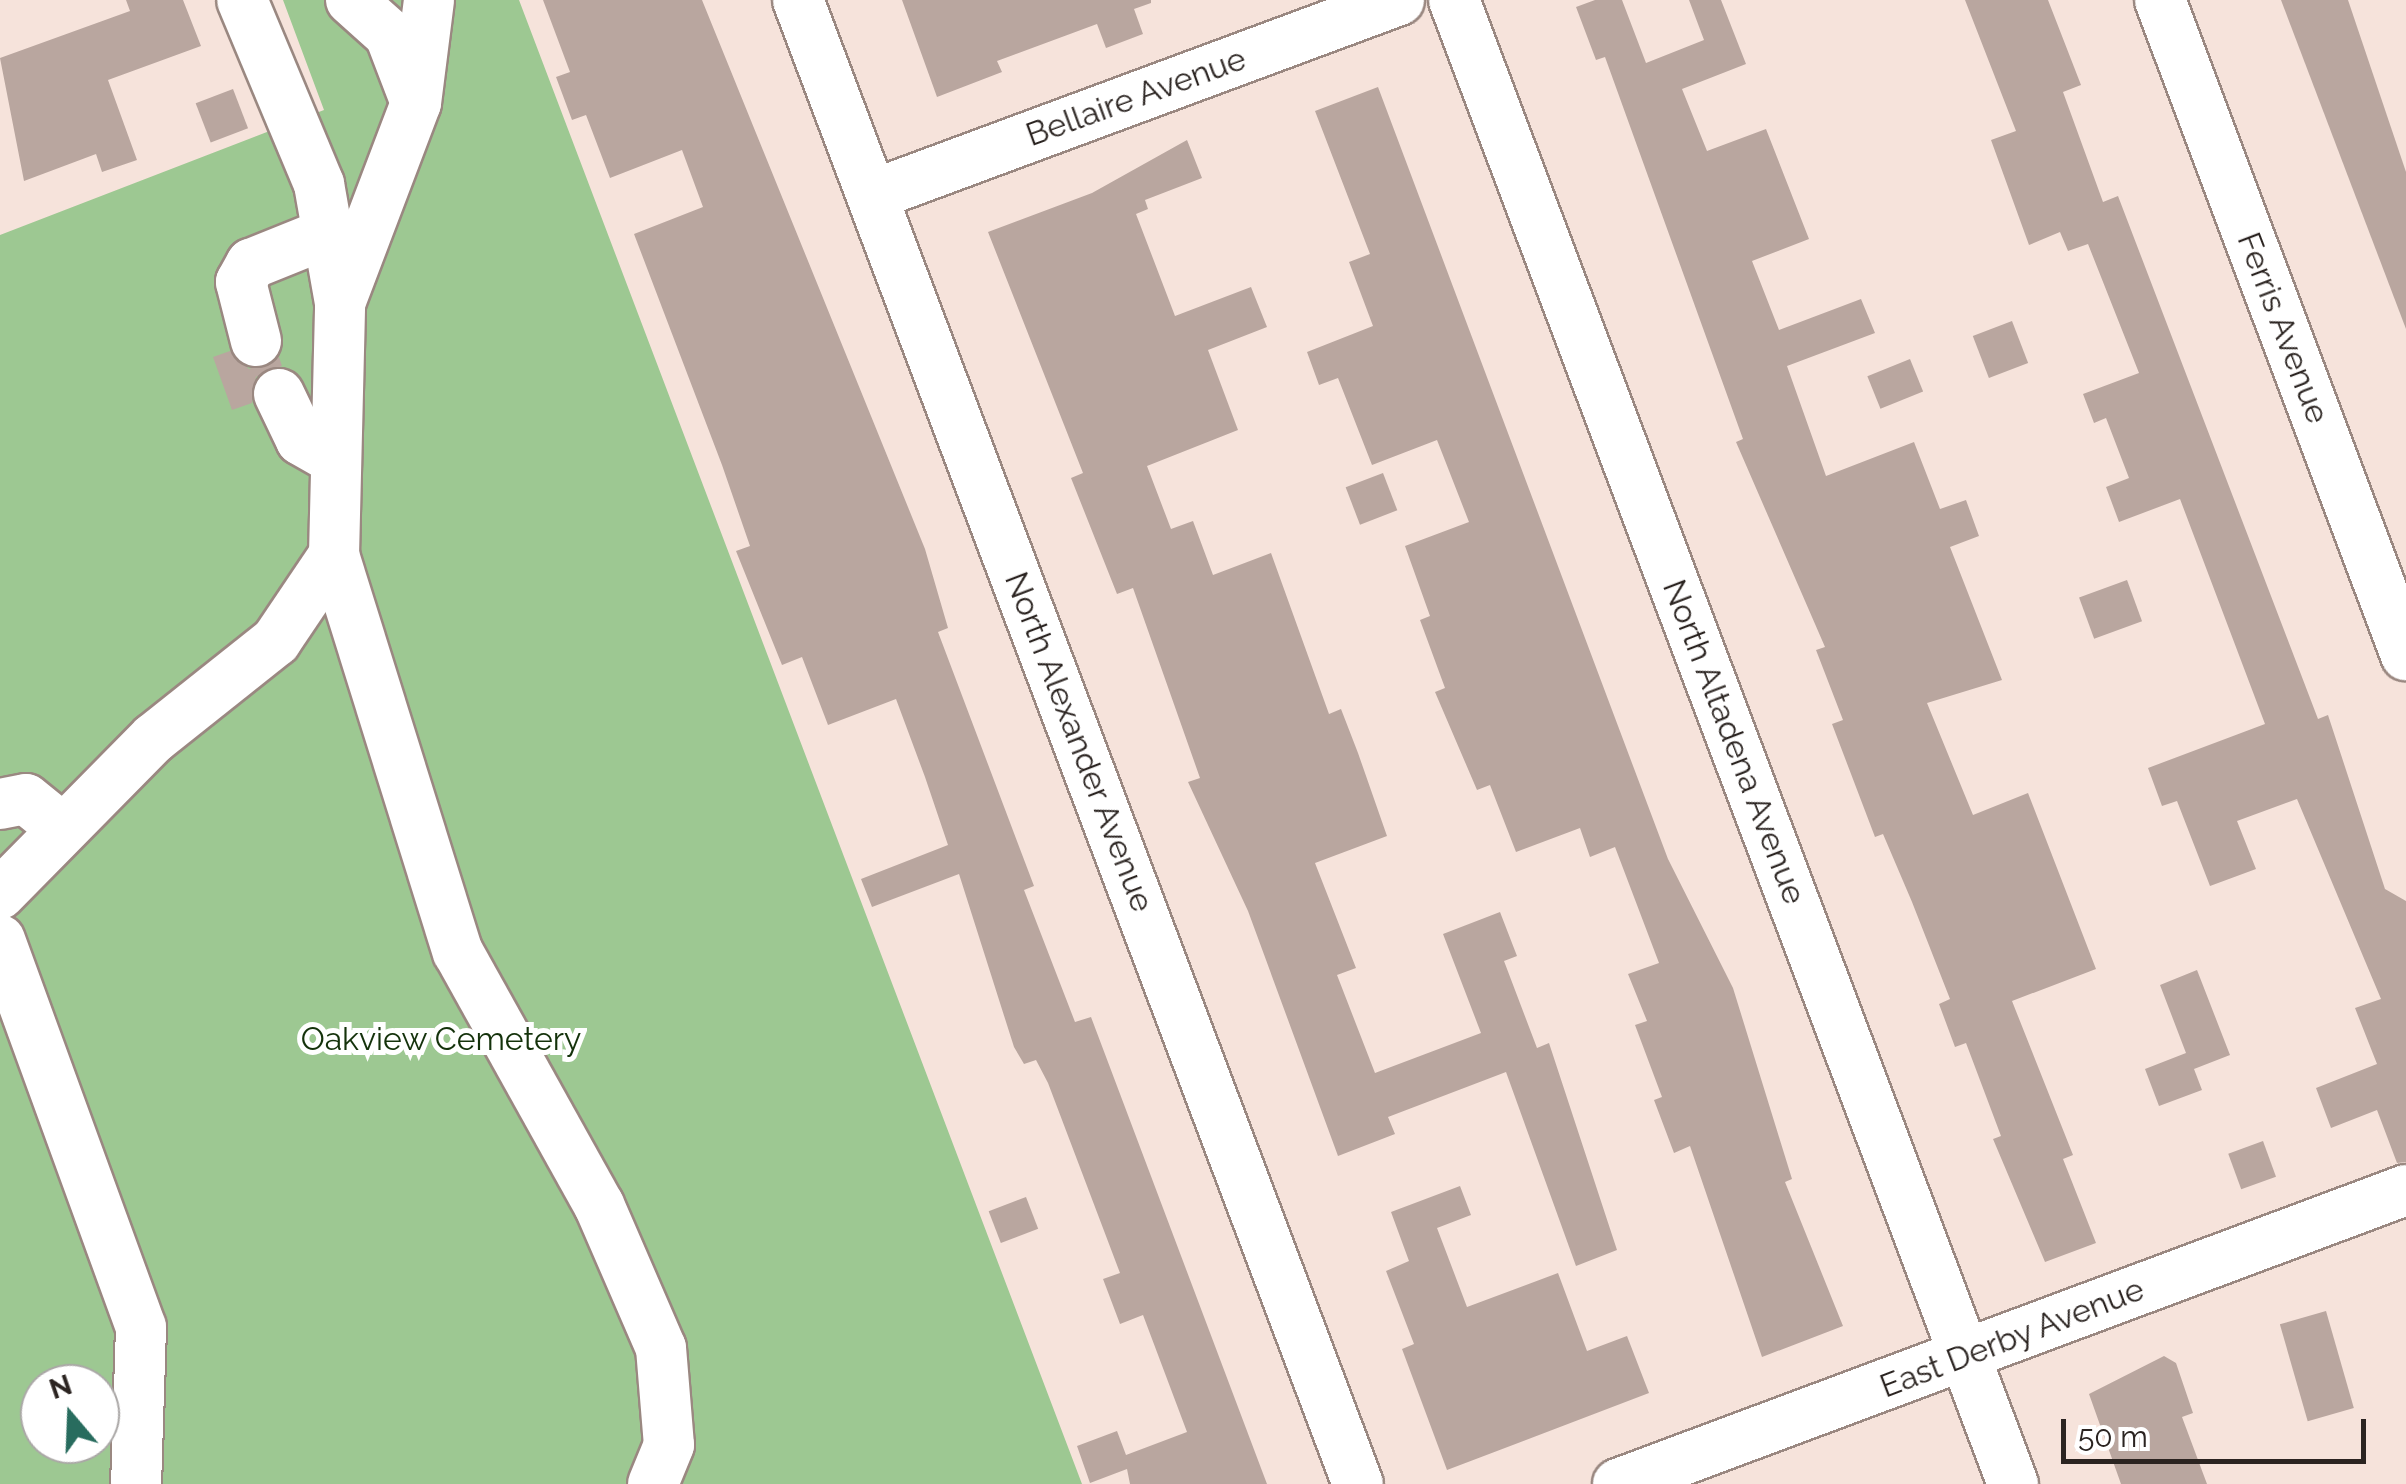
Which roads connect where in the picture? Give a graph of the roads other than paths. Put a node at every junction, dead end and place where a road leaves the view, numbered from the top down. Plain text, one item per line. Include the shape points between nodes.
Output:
1 (242, 0) edge
2 (351, 0) edge
3 (429, 0) edge
4 (798, 0) edge
5 (1399, 0) edge
6 (1454, 0) edge
7 (2160, 0) edge
8 (416, 103) junction
9 (873, 196) junction
10 (328, 233) junction
11 (340, 303) junction
12 (256, 341) dead end
13 (279, 394) dead end
14 (336, 460) junction
15 (334, 555) junction
16 (2406, 655) edge
17 (0, 804) edge
18 (62, 828) junction
19 (0, 894) edge
20 (0, 940) edge
21 (2406, 1190) edge
22 (1965, 1356) junction
23 (136, 1484) edge
24 (653, 1484) edge
25 (1358, 1484) edge
26 (1618, 1484) edge
27 (2013, 1484) edge

1 - 10 street via 320,184
2 - 8 street via 390,36
3 - 8 street
4 - 9 street, North Alexander Avenue
5 - 9 street, Bellaire Avenue
6 - 22 street, North Altadena Avenue
7 - 16 street, Ferris Avenue
8 - 11 street
9 - 25 street, North Alexander Avenue
10 - 11 street
10 - 12 street via 251,264 241,282
11 - 14 street
13 - 14 street via 301,440
14 - 15 street
15 - 18 street via 276,642 154,738
15 - 24 street via 458,952 599,1204 661,1348 669,1445
17 - 18 street via 26,798
18 - 19 street
20 - 23 street via 141,1327
21 - 22 street, East Derby Avenue
22 - 26 street, East Derby Avenue
22 - 27 street, North Altadena Avenue

